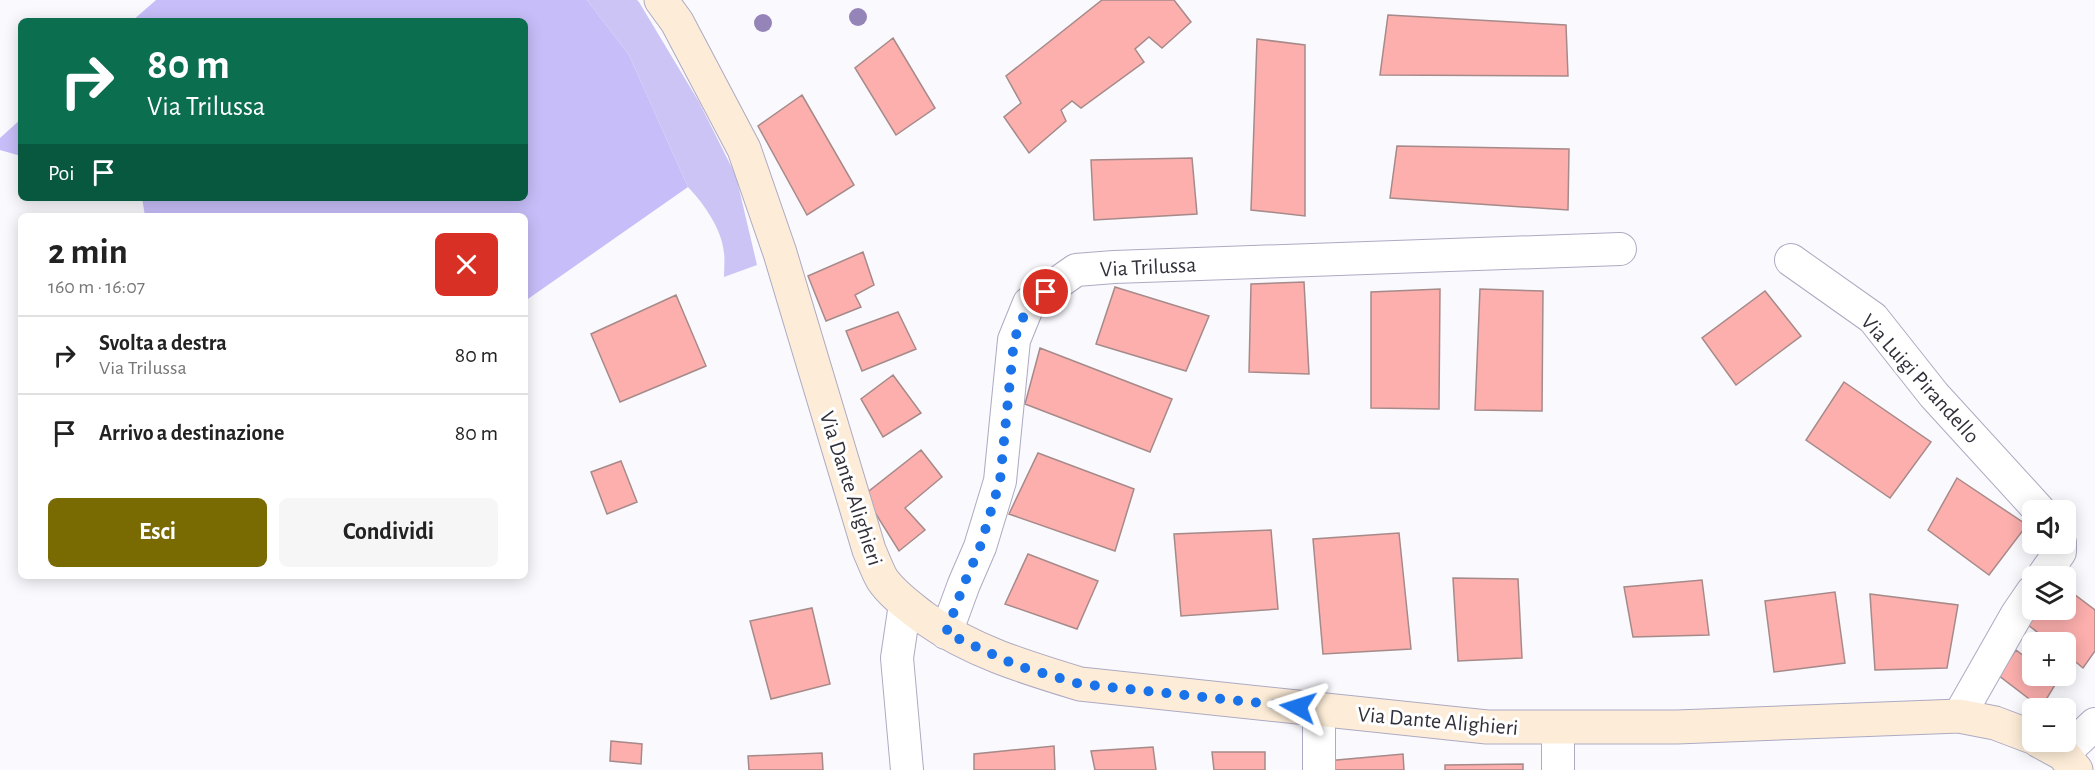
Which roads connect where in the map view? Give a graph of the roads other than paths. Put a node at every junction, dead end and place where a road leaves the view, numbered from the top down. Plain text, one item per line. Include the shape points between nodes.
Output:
1 (661, 0) edge
2 (1620, 249) dead end
3 (1791, 260) dead end
4 (2030, 500) edge
5 (905, 604) junction
6 (2022, 608) edge
7 (946, 633) junction
8 (1319, 709) junction
9 (1959, 716) junction
10 (2095, 724) edge
11 (1558, 727) junction
12 (2022, 733) edge
13 (2059, 755) edge
14 (907, 770) edge
15 (1319, 770) edge
16 (1558, 770) edge

1 - 5 main road, Via Dante Alighieri via 677,22 744,149 780,253 869,550 883,580
2 - 7 street, Via Trilussa via 1076,270 1029,303 1014,340 1000,481 980,547
3 - 4 street, Via Luigi Pirandello via 1873,318 1934,395
5 - 7 main road, Via Dante Alighieri
5 - 14 street via 897,658
6 - 9 street
7 - 8 main road, Via Dante Alighieri via 1018,666 1080,684
8 - 11 main road, Via Dante Alighieri via 1487,727
8 - 15 street
9 - 11 main road, Via Dante Alighieri via 1677,727
9 - 12 main road, Via Dante Alighieri
10 - 13 street
11 - 16 street

